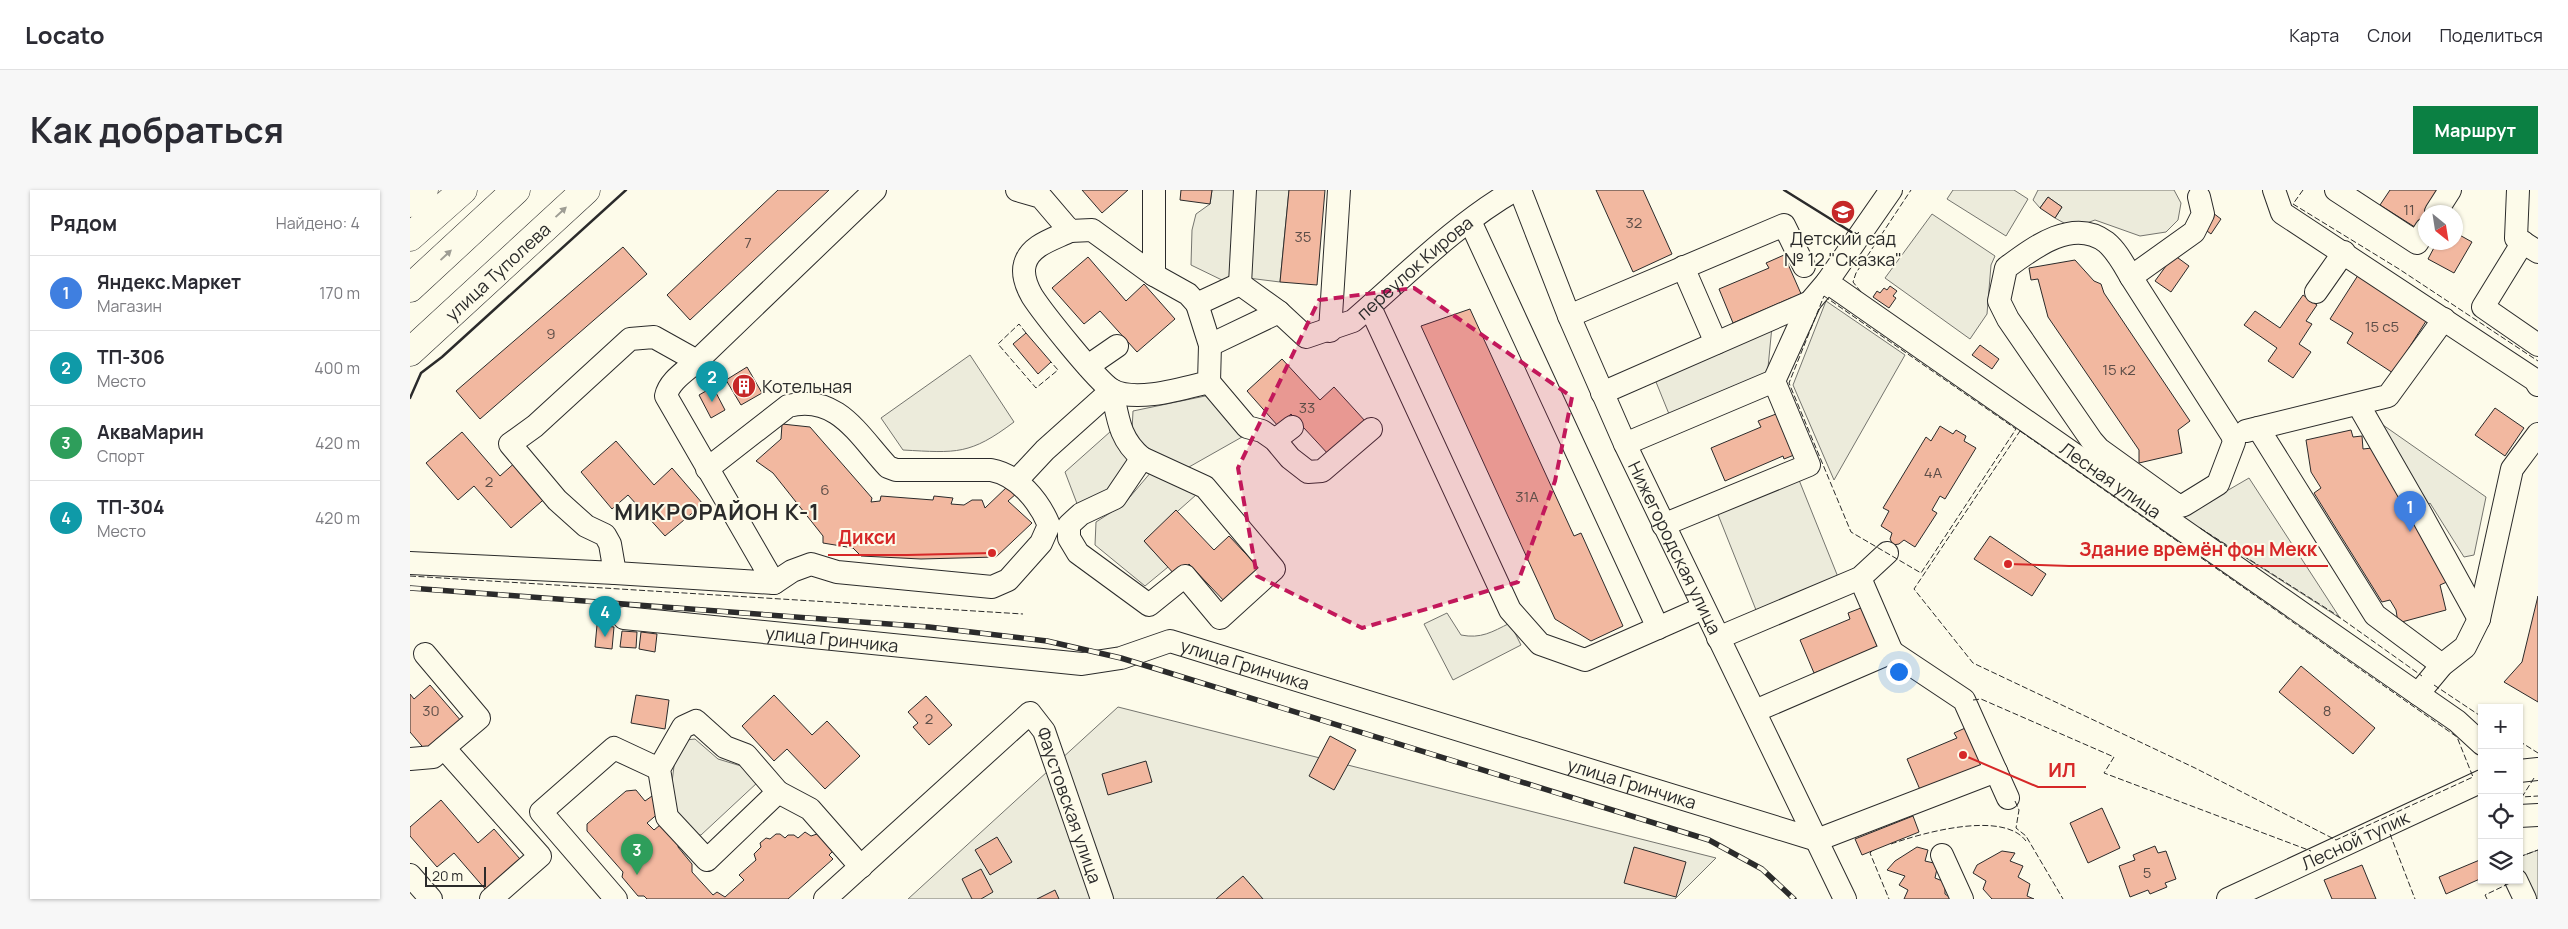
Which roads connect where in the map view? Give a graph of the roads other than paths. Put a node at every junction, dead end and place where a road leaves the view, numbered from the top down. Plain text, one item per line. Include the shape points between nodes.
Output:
1 (424, 190) edge
2 (463, 190) edge
3 (516, 190) edge
4 (586, 190) edge
5 (876, 190) edge
6 (1017, 190) edge
7 (1154, 190) edge
8 (1245, 190) edge
9 (1339, 190) edge
10 (1515, 190) edge
11 (1520, 190) edge
12 (1891, 190) edge
13 (2274, 190) edge
14 (2336, 190) edge
15 (2450, 190) edge
16 (2518, 190) edge
17 (1041, 192) edge
18 (2203, 192) edge
19 (410, 203) edge
20 (2440, 205) edge
21 (1470, 221) junction
22 (1070, 231) junction
23 (410, 237) edge
24 (2418, 241) edge
25 (2531, 247) edge
26 (2344, 252) junction
27 (1804, 266) dead end
28 (1683, 267) junction
29 (1154, 275) junction
30 (2131, 277) junction
31 (1828, 282) junction
32 (1240, 284) junction
33 (410, 288) edge
34 (2316, 292) dead end
35 (1810, 302) junction
36 (1197, 304) junction
37 (1370, 307) junction
38 (1279, 312) junction
39 (1569, 316) junction
40 (2444, 319) junction
41 (1330, 330) junction
42 (1716, 344) junction
43 (1210, 345) junction
44 (2538, 345) edge
45 (1117, 346) dead end
46 (410, 352) edge
47 (697, 361) junction
48 (1088, 366) junction
49 (1774, 381) junction
50 (1209, 382) junction
51 (2538, 385) edge
52 (1112, 390) junction
53 (1602, 393) junction
54 (2358, 404) junction
55 (2258, 428) junction
56 (1371, 429) dead end
57 (2538, 434) edge
58 (2232, 435) junction
59 (1625, 444) junction
60 (1142, 458) junction
61 (707, 469) junction
62 (1017, 480) junction
63 (2170, 510) junction
64 (1662, 525) junction
65 (1887, 553) dead end
66 (410, 562) edge
67 (615, 573) junction
68 (1860, 578) junction
69 (774, 583) junction
70 (1703, 608) junction
71 (624, 618) dead end
72 (2478, 618) junction
73 (1658, 628) junction
74 (1718, 638) junction
75 (1892, 652) junction
76 (425, 654) dead end
77 (2442, 665) junction
78 (2418, 694) junction
79 (1755, 711) junction
80 (2478, 740) edge
81 (444, 748) junction
82 (410, 759) edge
83 (659, 769) junction
84 (2538, 769) edge
85 (1996, 771) junction
86 (2523, 771) edge
87 (2478, 783) edge
88 (778, 792) junction
89 (2008, 798) dead end
90 (2538, 815) edge
91 (2523, 816) edge
92 (1817, 840) junction
93 (1942, 855) dead end
94 (861, 867) junction
95 (410, 875) edge
96 (2518, 884) edge
97 (431, 899) edge
98 (491, 899) edge
99 (616, 899) edge
100 (825, 899) edge
101 (1102, 899) edge
102 (1845, 899) edge
103 (1962, 899) edge
104 (2228, 899) edge
105 (2525, 899) edge

1 - 19 main road
2 - 23 main road
33 -> 3 main road
46 -> 4 main road, улица Туполева
5 - 47 street
6 - 17 street
7 - 29 street
8 - 32 street
9 - 41 street
10 - 21 street, переулок Кирова
11 - 39 street, Нижегородская улица
12 - 31 street
13 - 26 street via 2282,213
14 - 24 street
15 - 20 street
16 - 25 street via 2516,238
17 - 22 street
18 - 30 street via 2203,214 2194,232
21 - 37 street, переулок Кирова
21 - 73 street
22 - 29 street via 1092,230
22 - 48 street via 1035,248 1024,264 1024,274 1032,296
25 - 44 street via 2483,307
26 - 34 street
26 - 40 street
27 - 28 street via 1784,225
28 - 39 street
28 - 42 street
29 - 36 street via 1188,294
30 - 58 street
30 - 63 street via 2108,243 2095,236 2069,234 2052,238 2006,268 1999,301 2092,441
31 - 35 street
31 - 63 street, Лесная улица
32 - 36 street
32 - 38 street, переулок Кирова
35 - 42 street
35 - 49 street
36 - 43 street
37 - 41 street, переулок Кирова via 1353,321
37 - 73 street via 1510,610 1540,644 1586,660
38 - 41 street, переулок Кирова via 1306,338
38 - 43 street
39 - 53 street, Нижегородская улица
40 - 51 street
40 - 54 street via 2388,396
42 - 53 street
43 - 50 street
45 - 48 street
47 - 61 street via 673,382 666,396
47 - 67 street via 654,337 630,339 535,426 510,444 557,500 586,526 605,535 610,544
48 - 52 street
49 - 59 street
49 - 64 street via 1809,466
50 - 52 street via 1146,396
50 - 56 street via 1246,427 1284,433 1290,458 1308,472 1322,471
52 - 60 street via 1123,436 1130,448
52 - 62 street via 1045,450
53 - 59 street, Нижегородская улица
54 - 55 street
54 - 72 street
55 - 58 street
55 - 77 street via 2375,615
57 - 72 street via 2512,470
58 - 63 street via 2234,442 2218,484
59 - 64 street, Нижегородская улица
60 - 60 street via 1205,487 1274,569 1220,618 1185,576 1149,605 1078,553 1069,538 1069,526 1081,514 1114,498
61 - 62 street via 782,410 798,404 825,406 833,410 888,467 896,470 991,470 1005,472
61 - 69 street
62 - 69 street via 1045,515 1049,525 1041,543 1008,580 992,587 836,572 811,564 792,570
63 - 78 street, Лесная улица
64 - 70 street, Нижегородская улица
65 - 68 street
66 - 67 street
67 - 69 street
68 - 74 street
68 - 75 street
70 - 73 street
70 - 74 street, Нижегородская улица
71 - 92 street, улица Гринчика via 1082,664 1121,658 1170,641
72 - 77 street via 2465,647
74 - 79 street, Нижегородская улица
75 - 79 street
75 - 85 street via 1964,700
76 - 81 street via 479,718
77 - 78 street
78 - 80 street, Лесная улица
79 - 92 street, Нижегородская улица
81 - 82 street via 434,757
81 - 98 street via 540,856
83 - 88 street via 682,727 696,720 725,747 746,755
83 - 88 street via 667,817 707,860
83 - 99 street via 614,748 541,812
84 - 86 street
85 - 89 street
85 - 92 street
87 - 104 street, Лесной тупик
88 - 94 street via 810,809
90 - 91 street
92 - 102 street, Нижегородская улица
93 - 103 street
94 - 100 street
94 - 101 street, Фаустовская улица via 1030,713 1044,731
95 - 97 street
96 - 105 street

